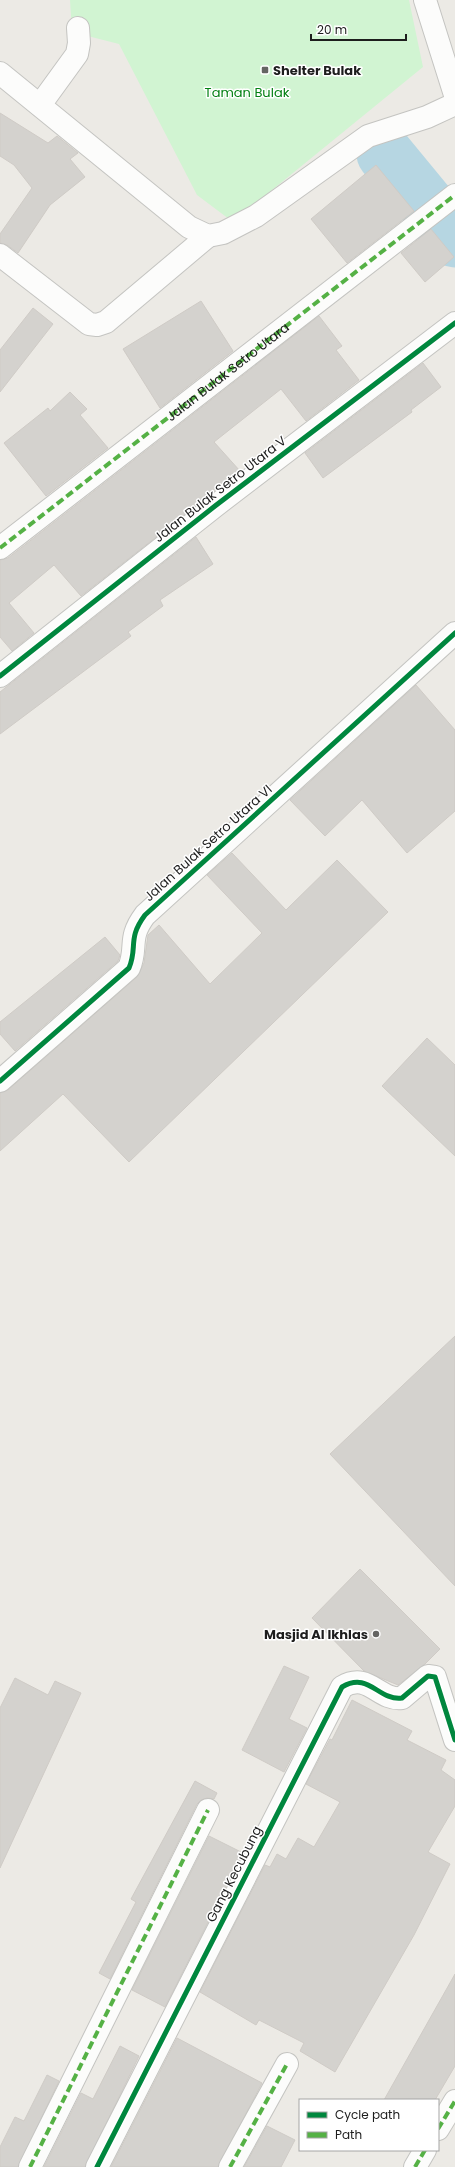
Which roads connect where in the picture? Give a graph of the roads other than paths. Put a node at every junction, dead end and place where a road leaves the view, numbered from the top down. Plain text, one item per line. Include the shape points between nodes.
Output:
1 (425, 0) edge
2 (78, 28) dead end
3 (0, 73) edge
4 (455, 95) edge
5 (455, 104) edge
6 (40, 105) junction
7 (455, 195) edge
8 (208, 236) junction
9 (0, 255) edge
10 (455, 323) edge
11 (0, 548) edge
12 (455, 633) edge
13 (0, 676) edge
14 (0, 1081) edge
15 (455, 1740) edge
16 (208, 1810) dead end
17 (288, 2064) dead end
18 (455, 2100) edge
19 (439, 2126) edge
20 (424, 2151) edge
21 (30, 2167) edge
22 (98, 2167) edge
23 (230, 2167) edge
24 (415, 2167) edge

1 - 4 street
2 - 6 street via 77,54
3 - 6 street
5 - 8 street via 427,117 368,136 256,216 223,233
6 - 8 street via 189,227
7 - 11 street, Jalan Bulak Setro Utara
8 - 9 street via 106,322 97,325 90,324
10 - 13 street, Jalan Bulak Setro Utara V via 215,506
12 - 14 street, Jalan Bulak Setro Utara VI via 145,916 133,935 129,968
15 - 22 street, Gang Kecubung via 435,1677 428,1676 398,1699 391,1698 365,1683 352,1681 342,1687
16 - 21 street
17 - 23 street
18 - 19 street
20 - 24 street

